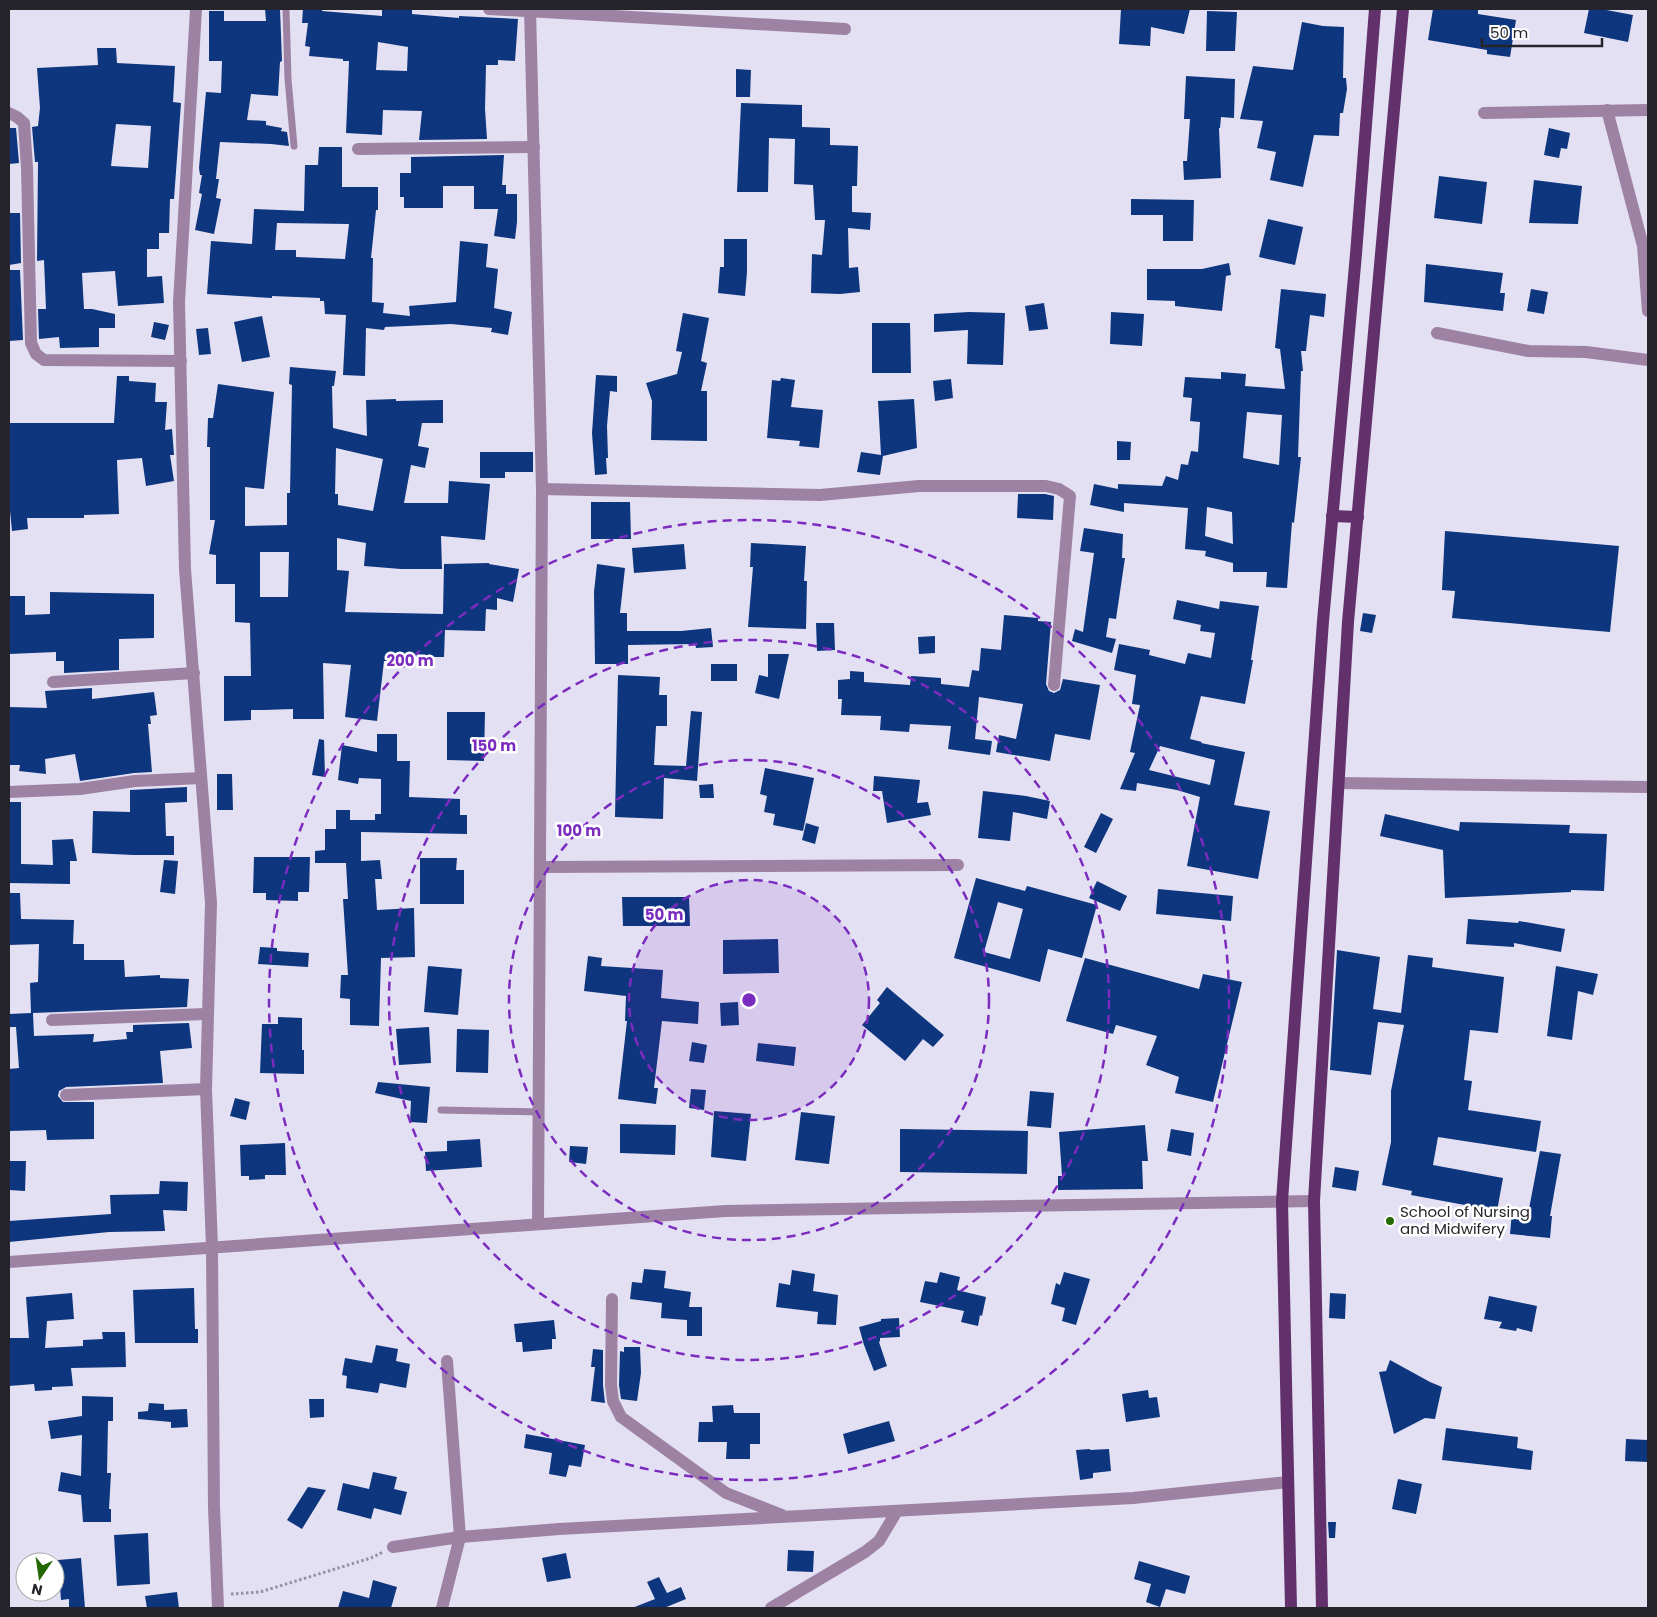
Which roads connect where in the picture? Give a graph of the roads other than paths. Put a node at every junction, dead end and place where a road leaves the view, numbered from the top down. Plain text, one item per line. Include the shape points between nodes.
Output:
1 (196, 9) edge
2 (286, 9) edge
3 (489, 9) edge
4 (1376, 9) edge
5 (530, 10) edge
6 (1404, 11) edge
7 (845, 29) dead end
8 (1606, 110) junction
9 (1648, 110) edge
10 (9, 113) edge
11 (1484, 113) dead end
12 (294, 146) dead end
13 (534, 147) junction
14 (358, 149) dead end
15 (1648, 311) edge
16 (1437, 333) dead end
17 (1648, 360) edge
18 (180, 361) junction
19 (542, 489) junction
20 (1332, 516) junction
21 (1358, 517) junction
22 (194, 673) junction
23 (53, 682) dead end
24 (1054, 685) dead end
25 (201, 778) junction
26 (1339, 783) junction
27 (1648, 787) edge
28 (9, 792) edge
29 (958, 865) dead end
30 (540, 867) junction
31 (206, 1014) junction
32 (52, 1020) dead end
33 (206, 1089) junction
34 (66, 1095) dead end
35 (441, 1110) dead end
36 (539, 1112) junction
37 (1282, 1201) junction
38 (1314, 1201) junction
39 (538, 1224) junction
40 (212, 1247) junction
41 (9, 1262) edge
42 (612, 1299) dead end
43 (447, 1361) dead end
44 (1288, 1482) junction
45 (897, 1511) junction
46 (786, 1517) junction
47 (460, 1537) junction
48 (393, 1547) road end
49 (218, 1608) edge
50 (442, 1608) edge
51 (771, 1608) edge
52 (1292, 1608) edge
53 (1322, 1608) edge

1 - 18 street via 179,302
2 - 12 lane
3 - 5 street
4 - 20 main road
5 - 7 street
5 - 13 street
6 - 21 main road
8 - 9 street
8 - 11 street
8 - 15 street via 1643,246
10 - 18 street via 24,123 31,343 36,354 44,360
13 - 14 street
13 - 19 street
16 - 17 street via 1528,351 1586,352
18 - 22 street via 185,569
19 - 24 street via 820,495 919,486 1046,486 1059,489 1070,496
19 - 30 street
20 - 21 main road
20 - 37 main road
21 - 26 main road
22 - 23 street
22 - 25 street
25 - 28 street
25 - 31 street via 210,903
26 - 27 street
26 - 38 main road
29 - 30 street
30 - 36 street
31 - 32 street
31 - 33 street
33 - 34 street
33 - 40 street
35 - 36 lane
36 - 39 street
37 - 38 street
37 - 39 street via 725,1211
37 - 44 main road
38 - 53 main road
39 - 40 street
40 - 41 street
40 - 49 street
42 - 46 street via 611,1385 621,1417 726,1493
43 - 47 street
44 - 45 street via 1133,1498
44 - 52 main road
45 - 46 street
45 - 51 street via 879,1541 865,1552
46 - 47 street
47 - 48 street
47 - 50 street

